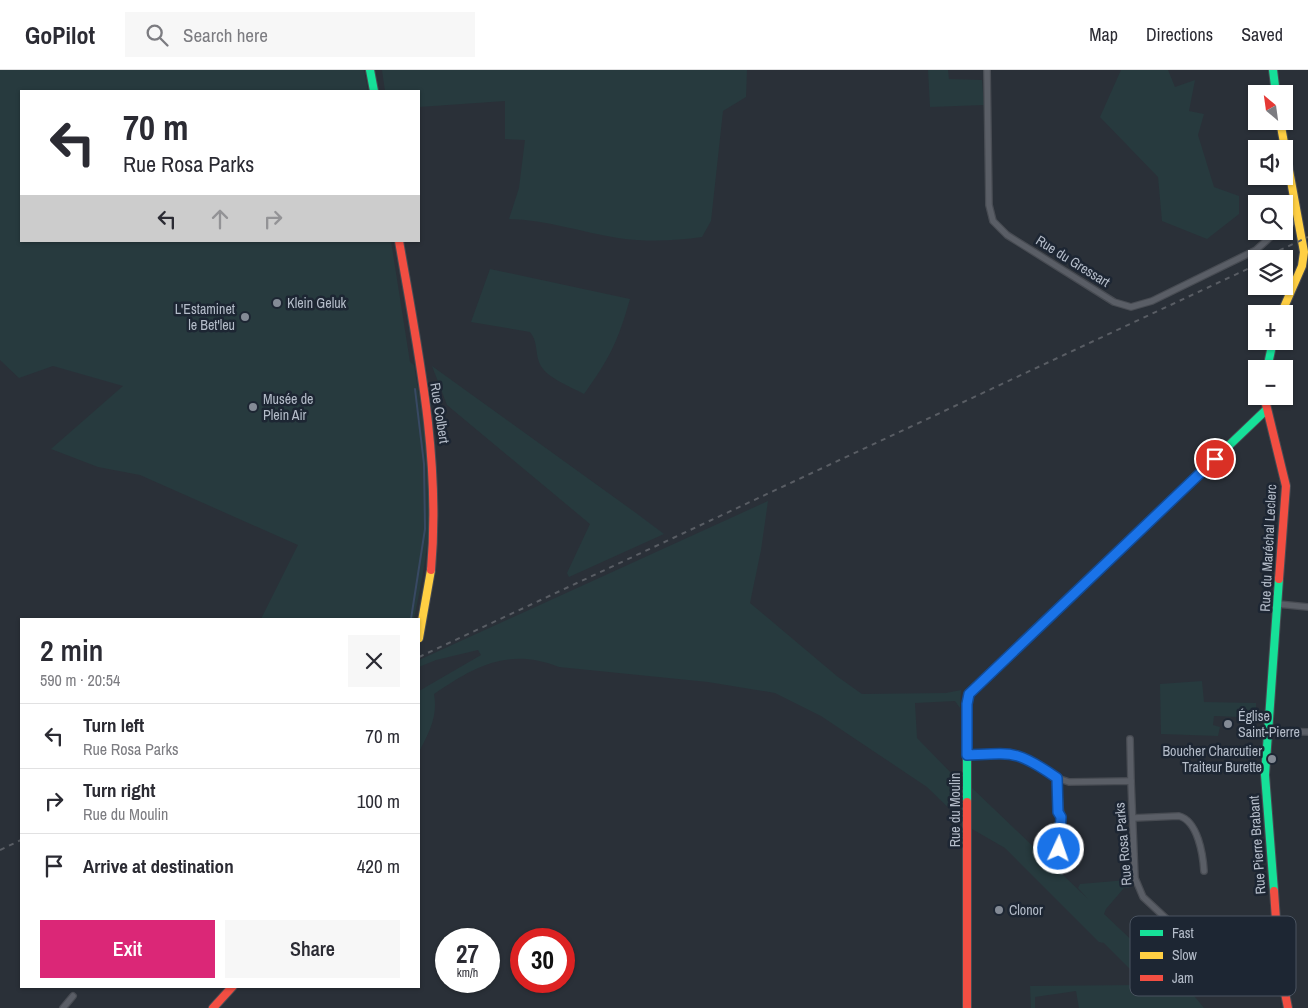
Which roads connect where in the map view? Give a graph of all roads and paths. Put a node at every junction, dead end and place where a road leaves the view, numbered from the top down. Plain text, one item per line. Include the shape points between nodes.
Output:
1 (370, 70) edge
2 (987, 70) edge
3 (1274, 70) edge
4 (1275, 85) edge
5 (374, 90) edge
6 (1282, 130) edge
7 (1298, 220) junction
8 (1293, 222) edge
9 (1267, 240) edge
10 (399, 242) edge
11 (1306, 256) edge
12 (1285, 305) edge
13 (1265, 405) edge
14 (1266, 410) junction
15 (1278, 604) junction
16 (1308, 607) edge
17 (420, 623) edge
18 (1308, 732) edge
19 (1268, 735) junction
20 (1130, 739) dead end
21 (967, 755) junction
22 (1057, 778) junction
23 (1131, 781) junction
24 (1133, 818) junction
25 (1059, 850) dead end
26 (1204, 872) dead end
27 (1163, 916) edge
28 (1275, 916) edge
29 (231, 988) edge
30 (73, 996) dead end
31 (63, 1008) edge
32 (213, 1008) edge
33 (967, 1008) edge

1 - 5 street
2 - 9 street, Rue du Gressart via 988,205 993,221 1007,234 1114,302 1131,307 1152,301 1256,250
3 - 4 street
6 - 7 street
7 - 8 street
7 - 11 street
10 - 17 street, Rue Colbert via 434,466 436,521 428,590
11 - 12 street
13 - 14 street, Rue du Maréchal Leclerc
14 - 15 street, Rue du Maréchal Leclerc via 1286,486
14 - 21 street, Rue du Moulin via 971,691 967,704
15 - 16 street
15 - 19 street, Rue du Maréchal Leclerc
18 - 19 street
19 - 28 street, Rue Pierre Brabant via 1265,797
20 - 23 street, Rue Rosa Parks
21 - 22 street via 1016,754 1028,758
21 - 33 street, Rue du Moulin
22 - 23 street via 1073,782
22 - 25 street via 1061,817
23 - 24 street, Rue Rosa Parks
24 - 26 street via 1185,818 1201,846
24 - 27 street, Rue Rosa Parks via 1138,890
29 - 32 street
30 - 31 street

